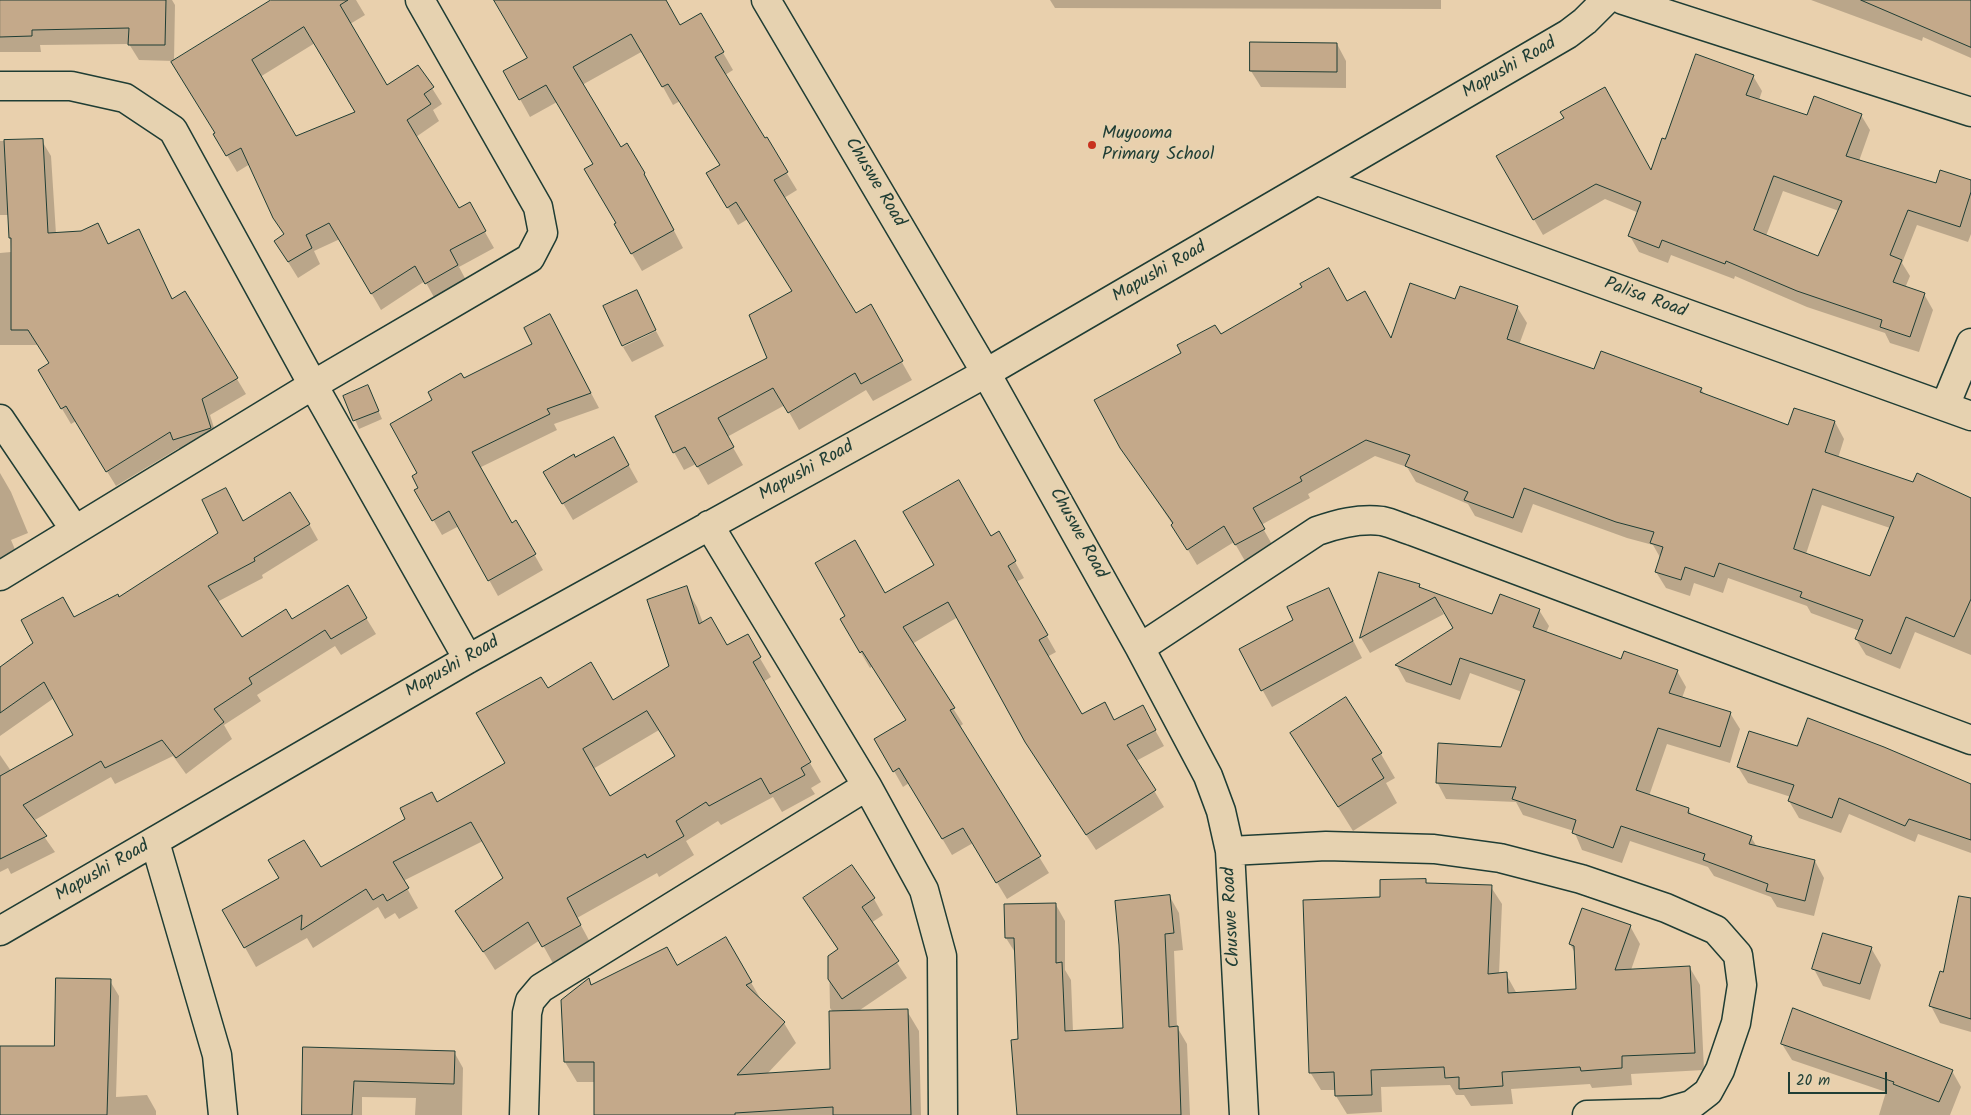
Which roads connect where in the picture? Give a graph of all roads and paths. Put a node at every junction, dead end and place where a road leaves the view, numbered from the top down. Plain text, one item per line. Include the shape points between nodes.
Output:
1 (420, 0) edge
2 (766, 0) edge
3 (1606, 0) edge
4 (1623, 0) edge
5 (0, 86) edge
6 (1971, 112) edge
7 (1318, 182) junction
8 (1971, 343) edge
9 (986, 373) junction
10 (313, 385) junction
11 (1945, 406) junction
12 (1971, 416) edge
13 (0, 419) edge
14 (709, 525) junction
15 (75, 530) junction
16 (0, 576) edge
17 (1140, 648) junction
18 (468, 659) junction
19 (1971, 740) edge
20 (867, 786) junction
21 (155, 842) junction
22 (1230, 851) junction
23 (0, 931) edge
24 (224, 1115) edge
25 (524, 1115) edge
26 (943, 1115) edge
27 (1244, 1115) edge
28 (1587, 1115) edge

1 - 10 street via 538,207 543,233 530,258
2 - 9 street, Chuswe Road
3 - 7 street, Mapushi Road via 1568,34
4 - 6 street
5 - 10 street via 72,86 125,98 173,130
7 - 9 street, Mapushi Road
7 - 11 street, Palisa Road
8 - 11 street
9 - 14 street, Mapushi Road
9 - 17 street, Chuswe Road
10 - 15 street
10 - 18 street
11 - 12 street, Palisa Road
13 - 15 street
14 - 18 street, Mapushi Road
14 - 20 street
15 - 16 street
17 - 19 street via 1317,531 1337,524 1383,521
17 - 22 street, Chuswe Road via 1208,776 1221,811
18 - 21 street, Mapushi Road
20 - 25 street via 541,988 530,1001 527,1013
20 - 26 street via 924,890 942,956
21 - 23 street, Mapushi Road
21 - 24 street via 217,1055
22 - 27 street, Chuswe Road
22 - 28 street via 1326,846 1434,849 1500,858 1589,882 1666,908 1716,930 1738,955 1742,985 1736,1023 1720,1070 1708,1092 1691,1104 1663,1113

